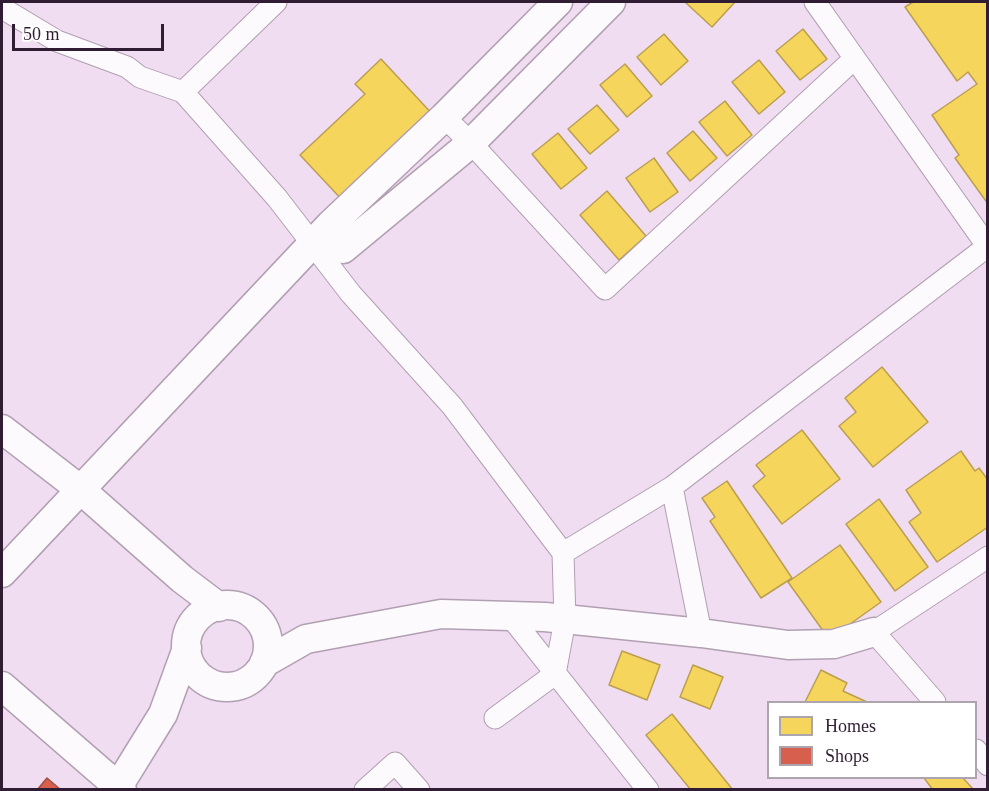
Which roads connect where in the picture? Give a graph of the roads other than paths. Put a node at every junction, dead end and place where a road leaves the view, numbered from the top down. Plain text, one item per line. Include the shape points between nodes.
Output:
1 (276, 2) edge
2 (558, 2) edge
3 (611, 2) edge
4 (815, 2) edge
5 (2, 8) edge
6 (854, 59) junction
7 (183, 92) junction
8 (444, 117) junction
9 (471, 143) junction
10 (311, 244) junction
11 (987, 246) edge
12 (2, 429) edge
13 (672, 487) junction
14 (81, 490) junction
15 (563, 553) junction
16 (987, 557) edge
17 (2, 573) edge
18 (182, 579) junction
19 (219, 607) junction
20 (510, 616) junction
21 (565, 620) junction
22 (262, 625) junction
23 (874, 632) junction
24 (701, 633) junction
25 (306, 639) junction
26 (188, 640) junction
27 (264, 663) junction
28 (555, 674) junction
29 (2, 686) edge
30 (214, 686) junction
31 (934, 701) edge
32 (163, 714) junction
33 (495, 718) dead end
34 (977, 752) edge
35 (987, 765) edge
36 (641, 787) edge
37 (119, 788) edge
38 (365, 789) edge
39 (419, 789) edge

1 - 7 street
2 - 8 street
3 - 9 street
4 - 6 street
5 - 7 street via 57,41
6 - 9 street via 605,289
6 - 11 street
7 - 10 street via 277,198
8 - 9 street
8 - 10 street
9 - 10 street via 344,249
10 - 14 street
10 - 15 street via 452,406
11 - 13 street
12 - 14 street
13 - 15 street
13 - 24 street
14 - 17 street
14 - 18 street
15 - 21 street
16 - 23 street
18 - 19 street
18 - 26 street
19 - 22 street via 230,605 249,611
19 - 26 street via 210,608 195,621
20 - 21 street
20 - 25 street via 441,614
20 - 28 street
21 - 24 street
21 - 28 street
22 - 25 street
22 - 27 street via 268,644
23 - 24 street via 834,644 788,645
23 - 31 street
25 - 27 street
26 - 30 street via 188,658 197,675
26 - 32 street
27 - 30 street via 252,679 234,687
28 - 33 street
28 - 36 street
29 - 37 street
30 - 32 street
32 - 37 street
34 - 35 street
38 - 39 street via 395,763

